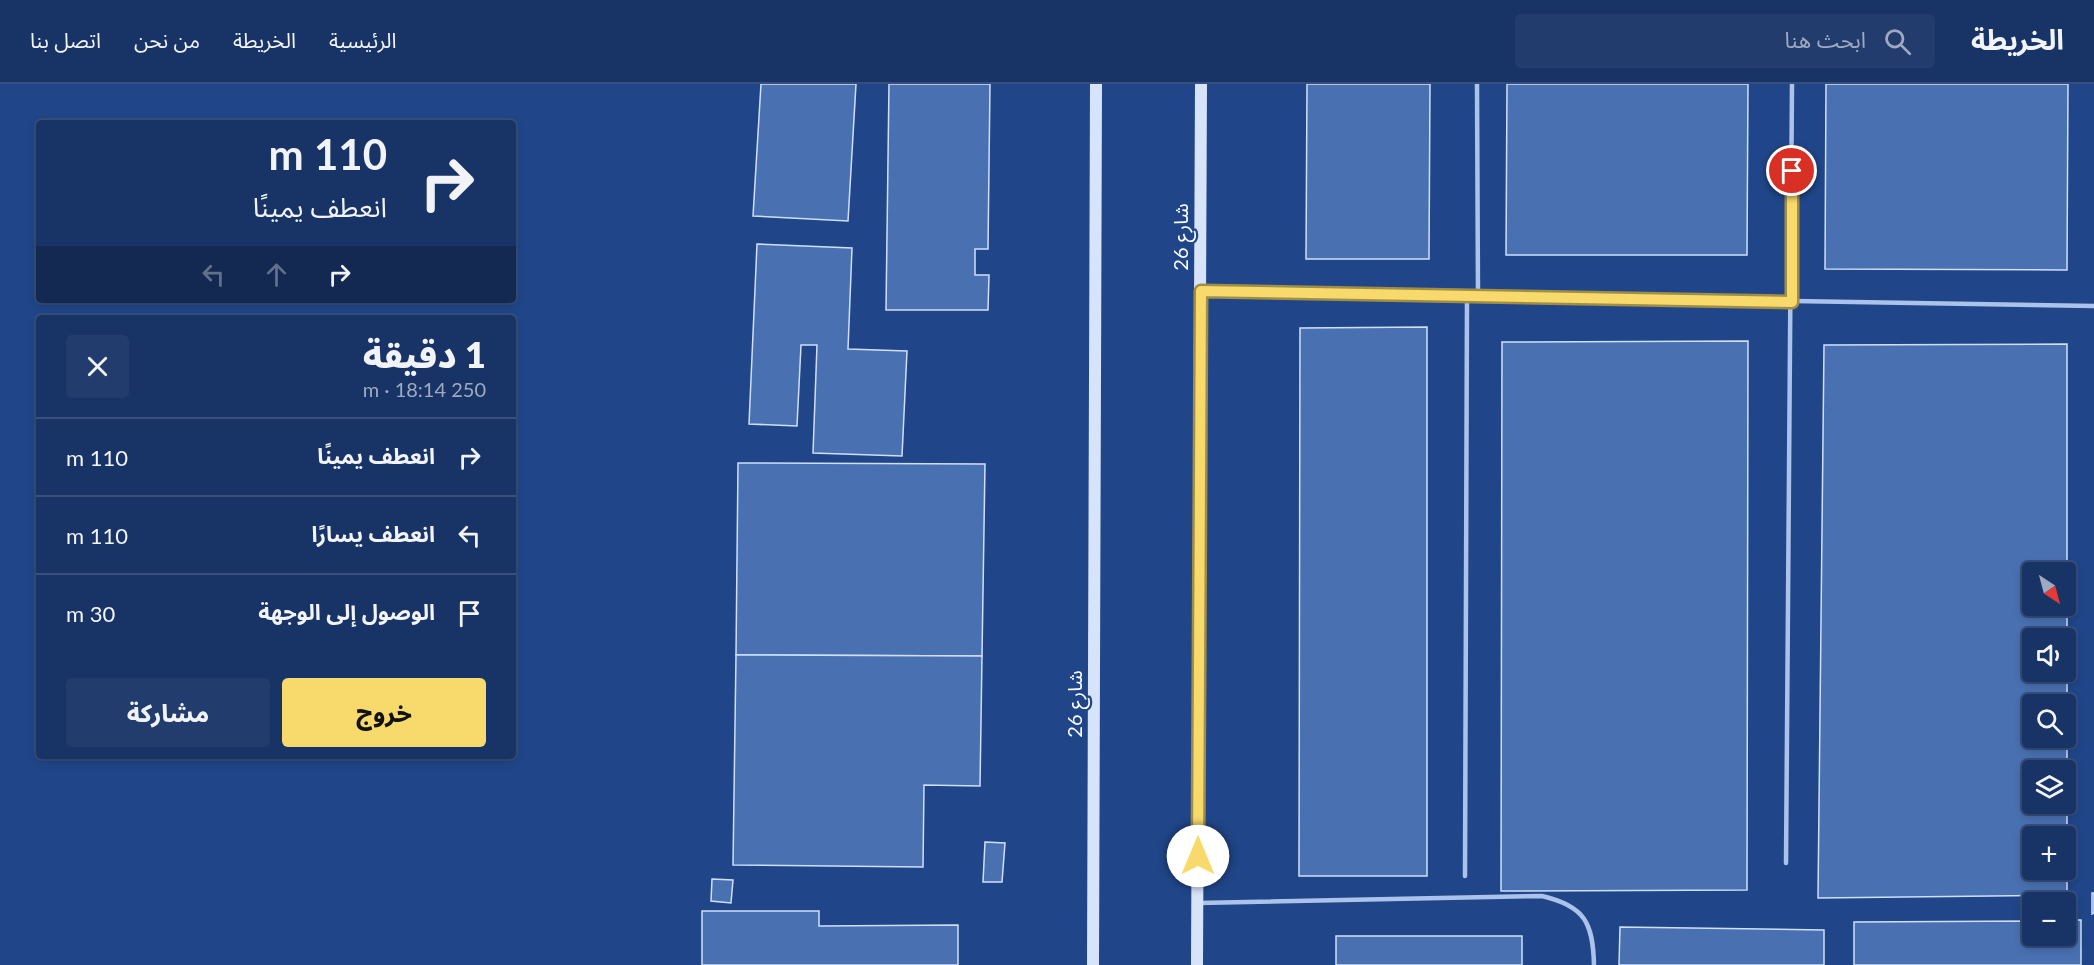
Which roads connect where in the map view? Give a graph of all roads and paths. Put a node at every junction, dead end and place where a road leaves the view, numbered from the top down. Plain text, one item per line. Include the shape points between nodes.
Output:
1 (1096, 84) edge
2 (1201, 84) edge
3 (1477, 84) edge
4 (1792, 84) edge
5 (1201, 291) junction
6 (1467, 297) junction
7 (1478, 297) junction
8 (1792, 302) junction
9 (2094, 306) edge
10 (1786, 863) dead end
11 (1465, 876) dead end
12 (1198, 903) junction
13 (1094, 965) edge
14 (1197, 965) edge
15 (1594, 965) edge

1 - 13 main road, شارع 26
2 - 5 main road, شارع 26
3 - 7 lane
4 - 8 lane
5 - 6 lane
5 - 12 main road, شارع 26
6 - 7 lane
6 - 11 lane
7 - 8 lane
8 - 9 lane
8 - 10 lane
12 - 14 main road, شارع 26
12 - 15 lane via 1542,896 1574,908 1585,921 1593,937

